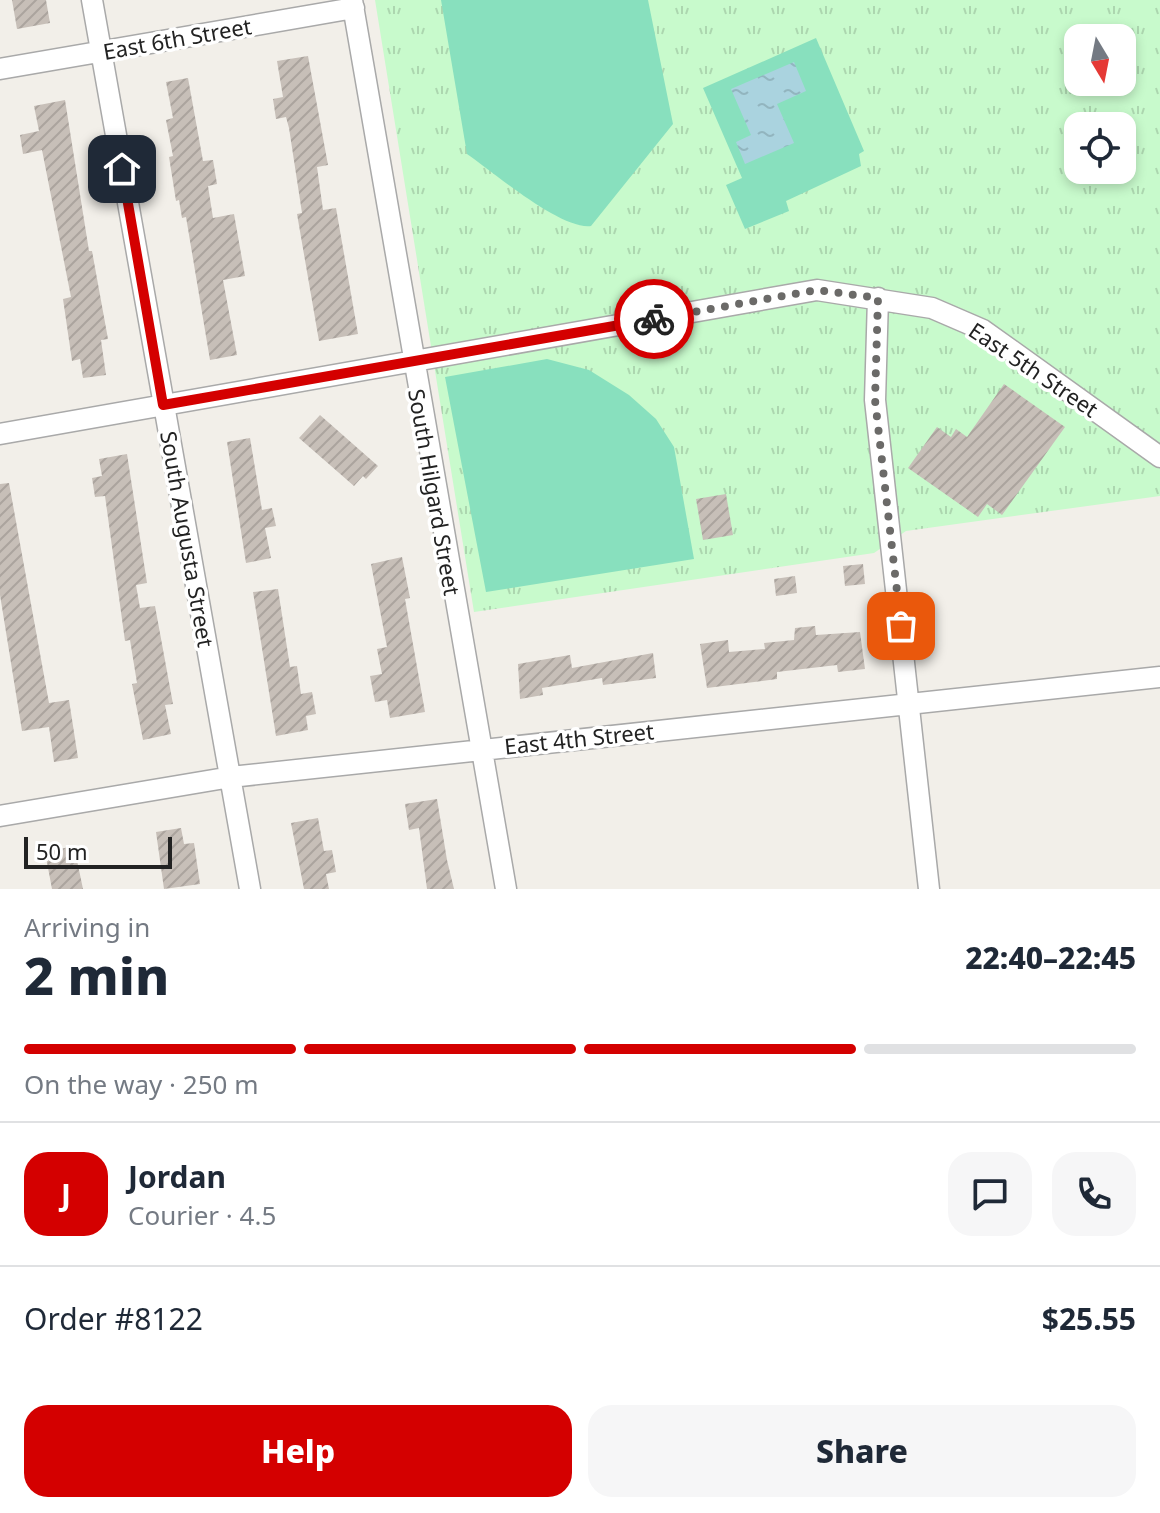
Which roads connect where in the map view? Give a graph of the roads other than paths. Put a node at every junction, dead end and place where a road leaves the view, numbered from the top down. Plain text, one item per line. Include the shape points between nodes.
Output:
1 (92, 0) edge
2 (353, 4) edge
3 (101, 51) junction
4 (0, 69) edge
5 (878, 298) junction
6 (412, 361) junction
7 (163, 405) junction
8 (0, 434) edge
9 (1160, 457) edge
10 (1160, 677) edge
11 (910, 706) junction
12 (481, 748) junction
13 (231, 777) junction
14 (0, 816) edge
15 (250, 889) edge
16 (506, 889) edge
17 (929, 889) edge

1 - 3 street, South Augusta Street
2 - 3 street, East 6th Street
2 - 6 street, South Hilgard Street
3 - 4 street, East 6th Street
3 - 7 street, South Augusta Street
5 - 6 street, East 5th Street via 817,290
5 - 9 street, East 5th Street via 932,308 983,330
5 - 11 street via 875,400
6 - 7 street, East 5th Street
6 - 12 street, South Hilgard Street
7 - 8 street, East 5th Street
7 - 13 street, South Augusta Street
10 - 11 street, East 4th Street
11 - 12 street, East 4th Street
11 - 17 street
12 - 13 street, East 4th Street
12 - 16 street, South Hilgard Street
13 - 14 street, East 4th Street
13 - 15 street, South Augusta Street

